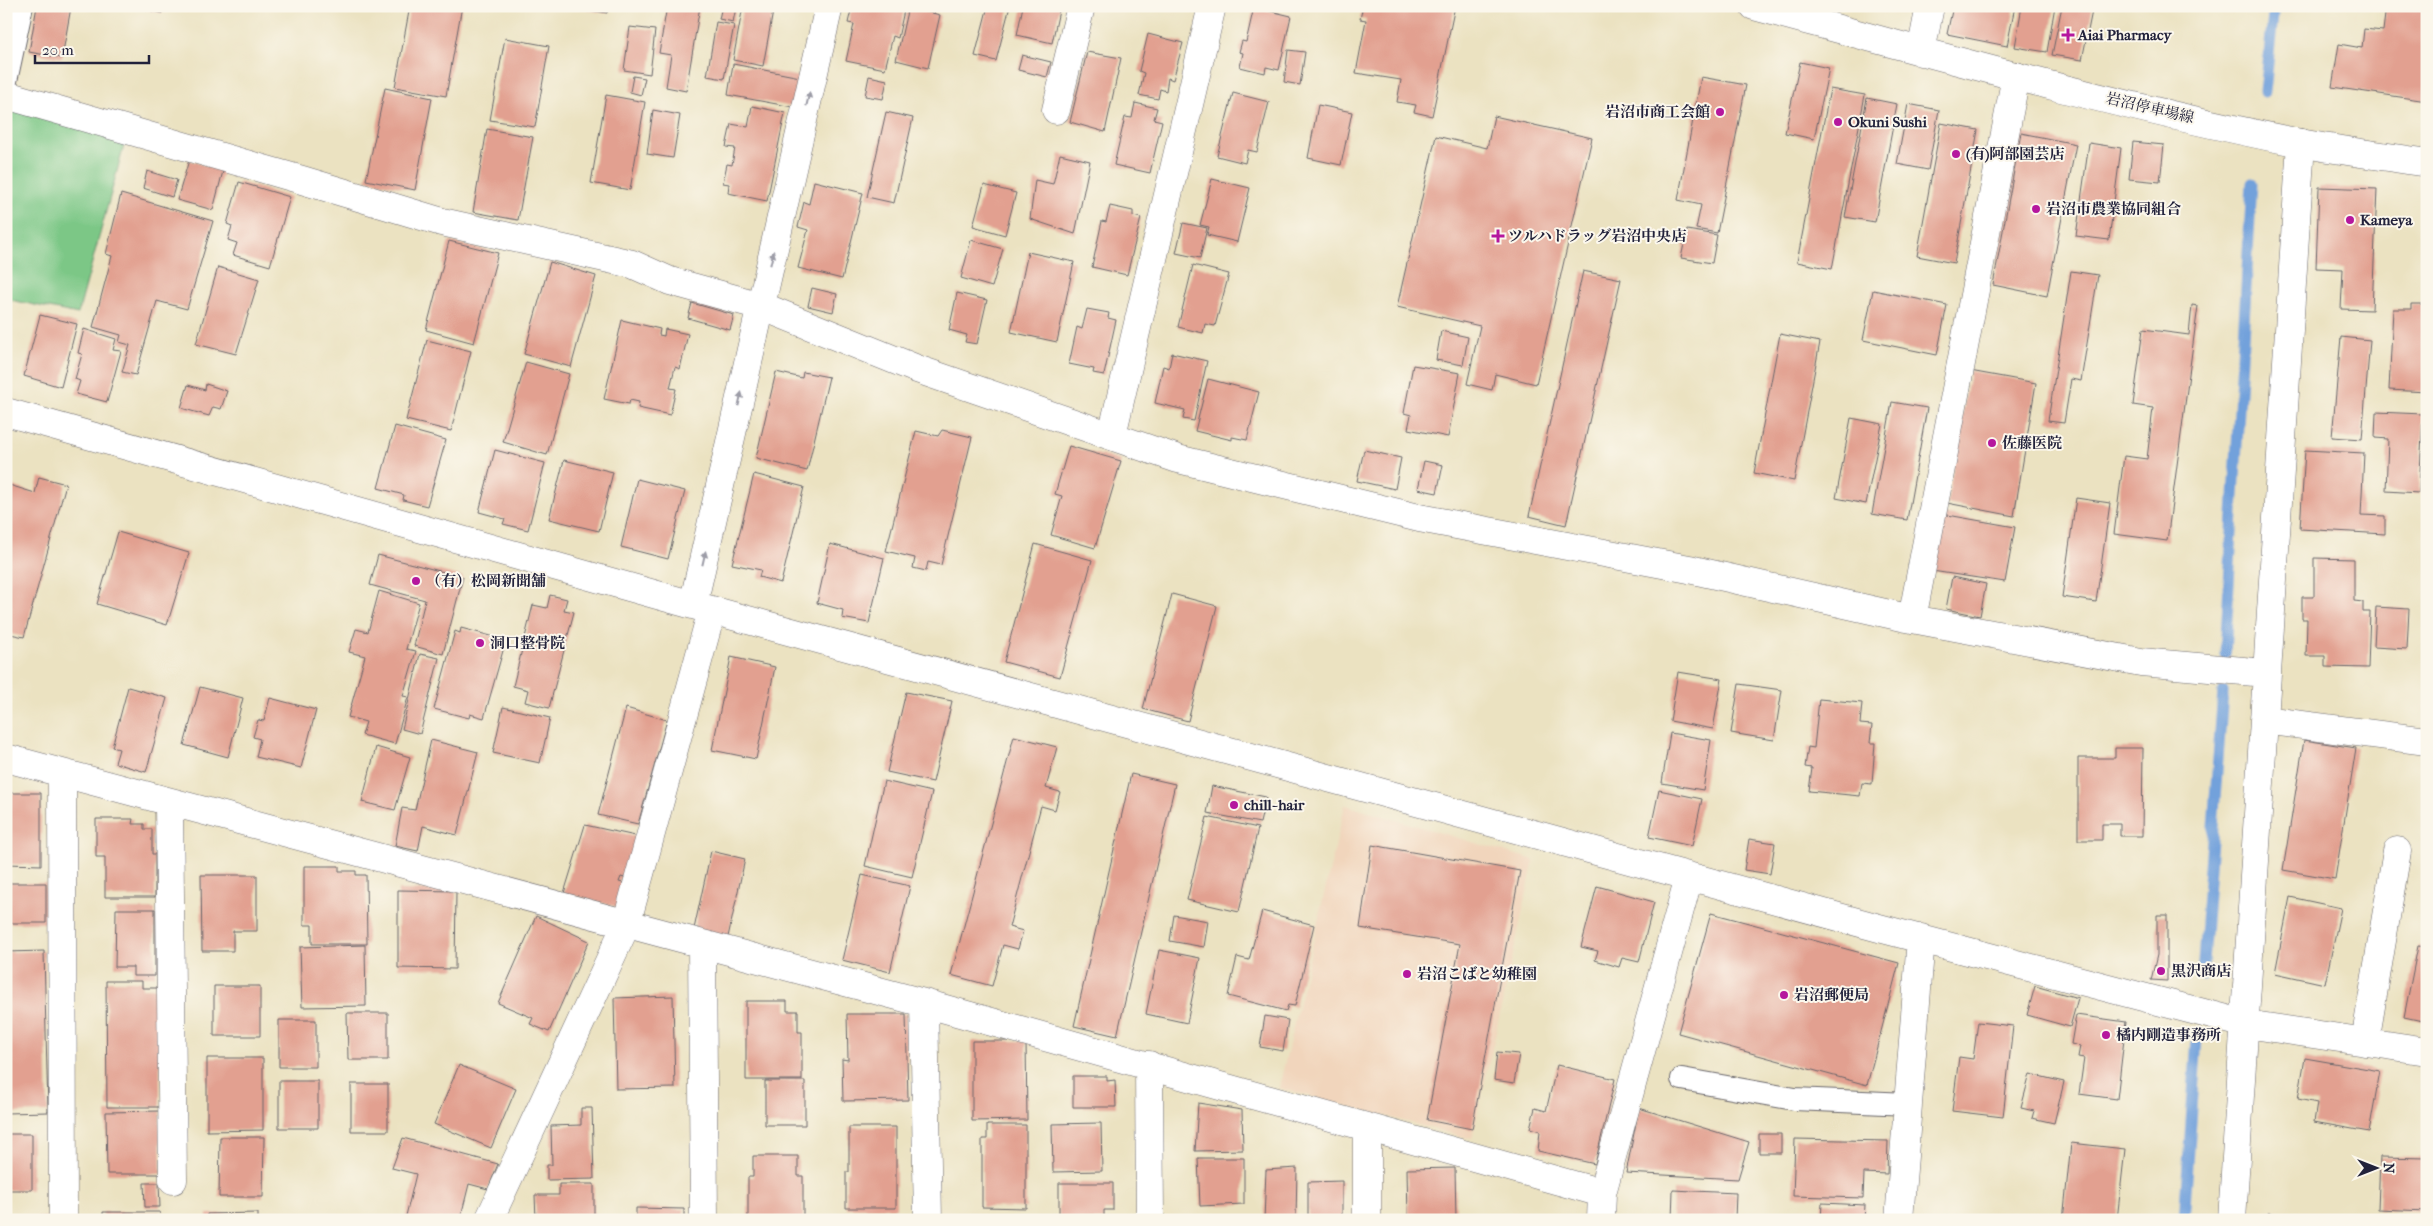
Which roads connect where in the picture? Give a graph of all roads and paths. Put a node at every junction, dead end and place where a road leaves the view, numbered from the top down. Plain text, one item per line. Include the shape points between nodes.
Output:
1 (22, 6) edge
2 (829, 6) edge
3 (1081, 6) edge
4 (1212, 6) edge
5 (1754, 6) edge
6 (1930, 6) edge
7 (1921, 52) junction
8 (2016, 76) junction
9 (6, 81) edge
10 (6, 96) edge
11 (1056, 110) dead end
12 (2301, 143) junction
13 (2427, 163) edge
14 (761, 306) junction
15 (6, 412) edge
16 (1112, 435) junction
17 (703, 608) junction
18 (1912, 619) junction
19 (2266, 673) junction
20 (2264, 720) junction
21 (2427, 741) edge
22 (6, 758) edge
23 (62, 773) junction
24 (169, 802) junction
25 (2397, 851) dead end
26 (1689, 877) junction
27 (626, 925) junction
28 (1920, 938) junction
29 (702, 944) junction
30 (924, 1003) junction
31 (2246, 1024) junction
32 (2365, 1042) junction
33 (2427, 1052) edge
34 (1150, 1065) junction
35 (1682, 1079) dead end
36 (1908, 1104) junction
37 (1367, 1127) junction
38 (173, 1180) dead end
39 (1602, 1193) junction
40 (63, 1220) edge
41 (489, 1220) edge
42 (704, 1220) edge
43 (928, 1220) edge
44 (1150, 1220) edge
45 (1367, 1220) edge
46 (1601, 1220) edge
47 (1899, 1220) edge
48 (2232, 1220) edge

1 - 9 lane
14 -> 2 street
3 - 11 street
4 - 16 street
5 - 7 street, 岩沼停車場線
6 - 7 street
7 - 8 street, 岩沼停車場線
8 - 12 street, 岩沼停車場線
8 - 18 street
10 - 14 street via 442,222 632,264 670,281
12 - 13 street, 岩沼停車場線
12 - 19 street
14 - 16 street via 916,369
17 -> 14 street
15 - 17 street
16 - 18 street via 1178,459 1419,518 1690,570
17 - 26 street
17 - 27 street
18 - 19 street via 2141,662
19 - 20 street
20 - 21 street
20 - 31 street
22 - 23 street
23 - 24 street
23 - 40 street
24 - 27 street
24 - 38 street
25 - 32 street
26 - 28 street
26 - 39 street
27 - 29 street
27 - 41 street
28 - 31 street
28 - 36 street
29 - 30 street
29 - 42 street
30 - 34 street
30 - 43 street
31 - 32 street
31 - 48 street
32 - 33 street
34 - 37 street
34 - 44 street
35 - 36 lane via 1794,1099
36 - 47 street
37 - 39 street
37 - 45 street
39 - 46 street

